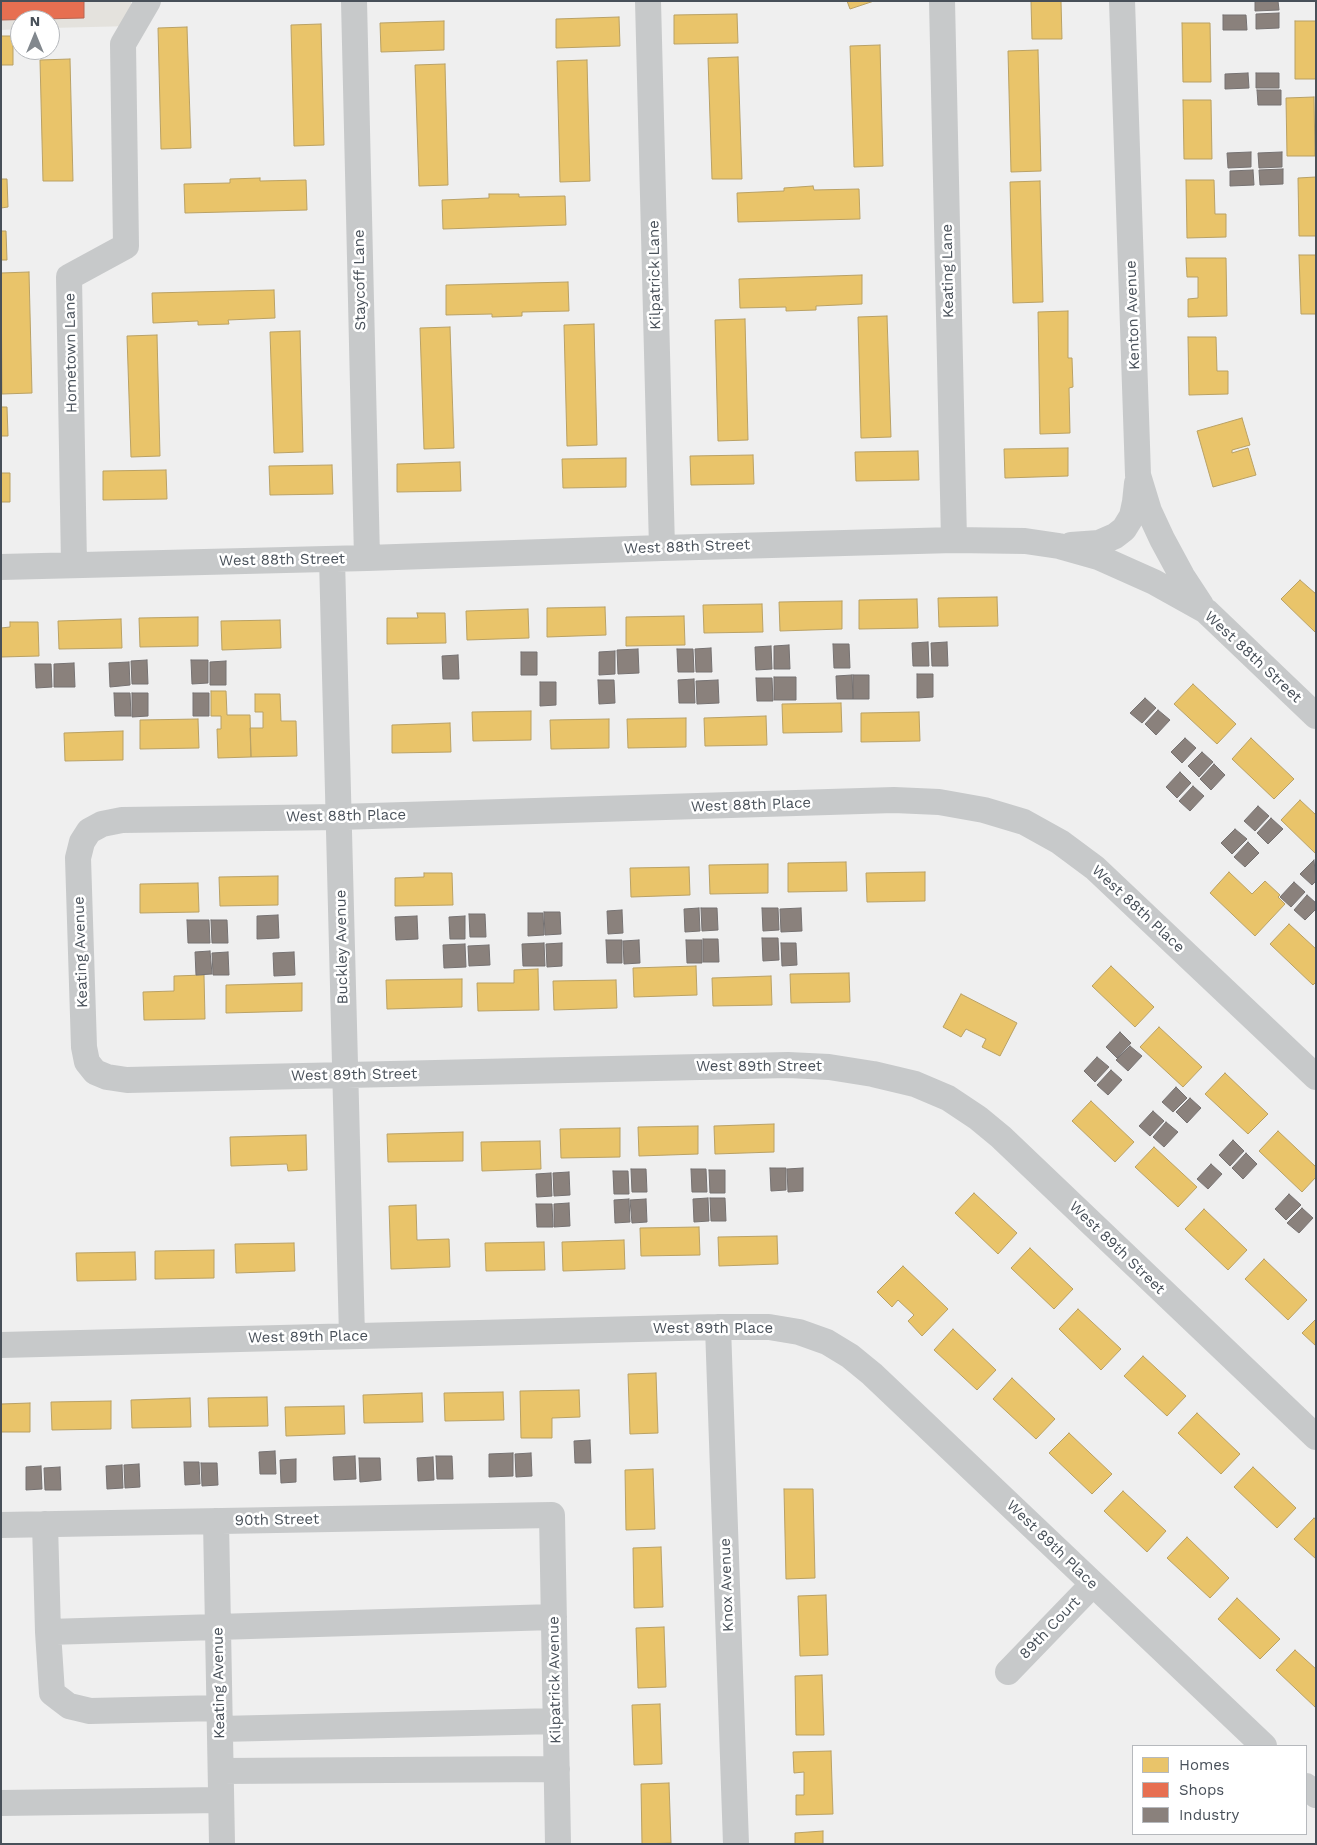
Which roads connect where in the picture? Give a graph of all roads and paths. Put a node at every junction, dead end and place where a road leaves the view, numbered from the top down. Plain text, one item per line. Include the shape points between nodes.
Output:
1 (148, 1) edge
2 (354, 1) edge
3 (648, 1) edge
4 (942, 1) edge
5 (1122, 1) edge
6 (1138, 475) junction
7 (954, 540) junction
8 (1059, 546) junction
9 (662, 548) junction
10 (367, 558) junction
11 (332, 559) junction
12 (74, 565) junction
13 (1, 567) edge
14 (1206, 611) junction
15 (1316, 716) edge
16 (339, 817) junction
17 (89, 831) joint
18 (95, 1072) joint
19 (345, 1075) junction
20 (1316, 1077) edge
21 (718, 1327) junction
22 (352, 1336) junction
23 (1, 1344) edge
24 (1316, 1437) edge
25 (552, 1515) joint
26 (216, 1522) junction
27 (45, 1524) junction
28 (1, 1525) edge
29 (1093, 1584) junction
30 (554, 1617) junction
31 (218, 1627) junction
32 (48, 1632) junction
33 (1008, 1672) dead end
34 (220, 1718) junction
35 (556, 1721) junction
36 (1263, 1745) edge
37 (557, 1769) junction
38 (221, 1771) junction
39 (1307, 1787) edge
40 (1316, 1796) edge
41 (221, 1800) junction
42 (1, 1803) edge
43 (222, 1844) edge
44 (558, 1844) edge
45 (736, 1844) edge

1 - 12 street, Hometown Lane via 123,44 126,246 69,277
2 - 10 street, Staycoff Lane
3 - 9 street, Kilpatrick Lane
4 - 7 street, Keating Lane
5 - 6 street, Kenton Avenue
6 - 8 street via 1132,516 1124,529 1099,543
6 - 14 street, Kenton Avenue via 1162,539
7 - 8 street, West 88th Street via 1025,541
7 - 9 street, West 88th Street
8 - 14 street, West 88th Street via 1098,557 1154,582
9 - 10 street, West 88th Street
10 - 11 street, West 88th Street
11 - 12 street, West 88th Street
11 - 16 street, Buckley Avenue
12 - 13 street, West 88th Street
14 - 15 street, West 88th Street
16 - 17 street, West 88th Place via 122,820 102,824
16 - 19 street, Buckley Avenue
16 - 20 street, West 88th Place via 894,800 939,802 984,810 1024,822 1060,842 1095,868
17 - 18 street, Keating Avenue via 78,858 84,1047 87,1062
18 - 19 street, West 89th Street via 127,1080
19 - 22 street, Buckley Avenue
19 - 24 street, West 89th Street via 788,1065 829,1067 915,1084 948,1098 1001,1137
21 - 22 street, West 89th Place
21 - 29 street, West 89th Place via 798,1332 827,1342 850,1356
21 - 45 street, Knox Avenue
22 - 23 street, West 89th Place
25 - 26 street, 90th Street
25 - 30 street, Kilpatrick Avenue
26 - 27 street, 90th Street
26 - 31 street, Keating Avenue
27 - 28 street, 90th Street
27 - 32 street
29 - 33 street, 89th Court
29 - 36 street, West 89th Place
30 - 31 street
30 - 35 street, Kilpatrick Avenue
31 - 32 street
31 - 34 street, Keating Avenue
32 - 34 street via 52,1693 69,1706 90,1711
34 - 35 street
34 - 38 street, Keating Avenue
35 - 37 street, Kilpatrick Avenue
37 - 38 street
37 - 44 street, Kilpatrick Avenue
38 - 41 street, Keating Avenue
39 - 40 street
41 - 42 street
41 - 43 street, Keating Avenue

